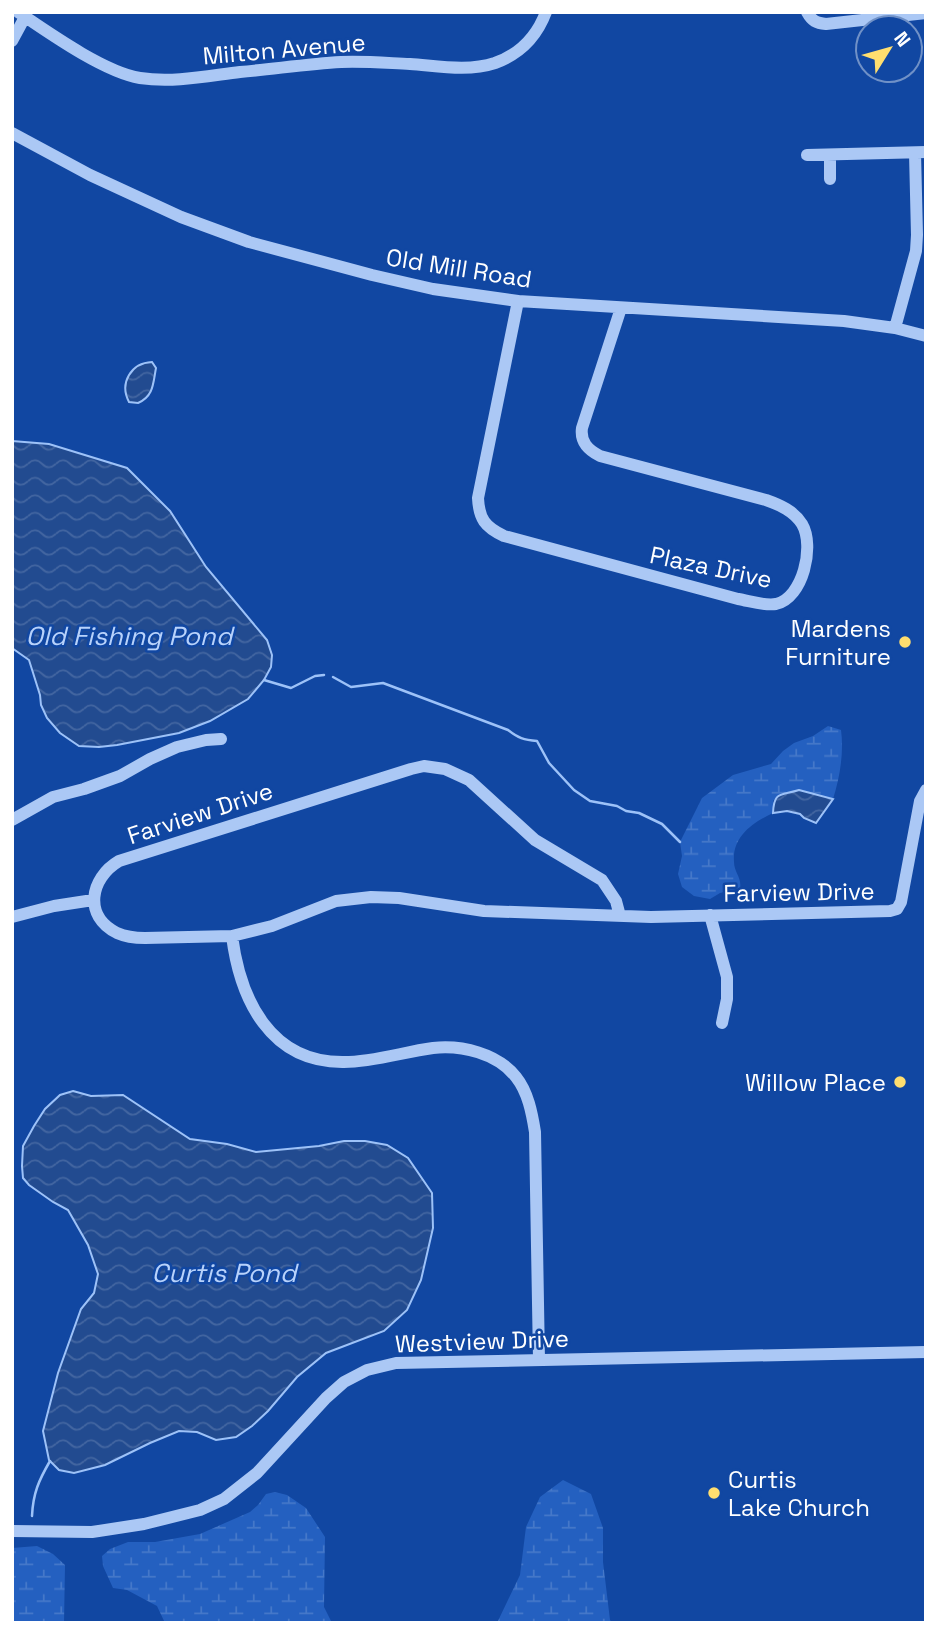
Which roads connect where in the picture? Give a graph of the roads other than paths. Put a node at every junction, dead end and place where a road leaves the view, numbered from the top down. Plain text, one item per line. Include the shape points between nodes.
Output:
1 (546, 12) edge
2 (926, 13) edge
3 (22, 15) edge
4 (810, 16) edge
5 (12, 41) edge
6 (12, 133) edge
7 (920, 153) edge
8 (807, 155) dead end
9 (830, 155) junction
10 (830, 179) dead end
11 (518, 301) junction
12 (621, 307) junction
13 (895, 328) junction
14 (926, 336) edge
15 (221, 739) dead end
16 (926, 790) edge
17 (12, 820) edge
18 (93, 900) junction
19 (710, 915) junction
20 (620, 916) junction
21 (12, 918) edge
22 (232, 936) junction
23 (722, 1023) dead end
24 (926, 1352) edge
25 (539, 1360) junction
26 (12, 1531) edge

1 - 3 street, Milton Avenue via 537,32 521,48 484,66 342,62 169,80 139,78 110,68
2 - 4 street via 826,24
3 - 5 street
6 - 11 street, Old Mill Road via 130,195 249,242 414,285
7 - 9 street
7 - 13 street via 916,251
8 - 9 street
9 - 10 street
11 - 12 street, Old Mill Road
11 - 12 street, Plaza Drive via 478,498 487,525 504,536 738,599 769,604 786,600 800,580 808,552 804,528 792,512 766,500 600,456 584,443 582,428
12 - 13 street, Old Mill Road
13 - 14 street, Old Mill Road
15 - 17 street via 177,747 120,776 53,797
16 - 19 street, Farview Drive via 897,909
18 - 20 street, Farview Drive via 98,881 119,861 424,766 469,780 536,840 602,880
18 - 21 street
18 - 22 street, Farview Drive via 100,917 121,935
19 - 20 street, Farview Drive
19 - 23 street via 727,977
20 - 22 street, Farview Drive via 484,911 371,897 336,901
22 - 25 street via 239,975 253,1009 270,1032 292,1049 341,1062 461,1048 489,1057 516,1077 526,1095 535,1132
24 - 25 street, Westview Drive
25 - 26 street, Westview Drive via 396,1363 367,1370 338,1387 257,1473 224,1499 200,1510 105,1530

